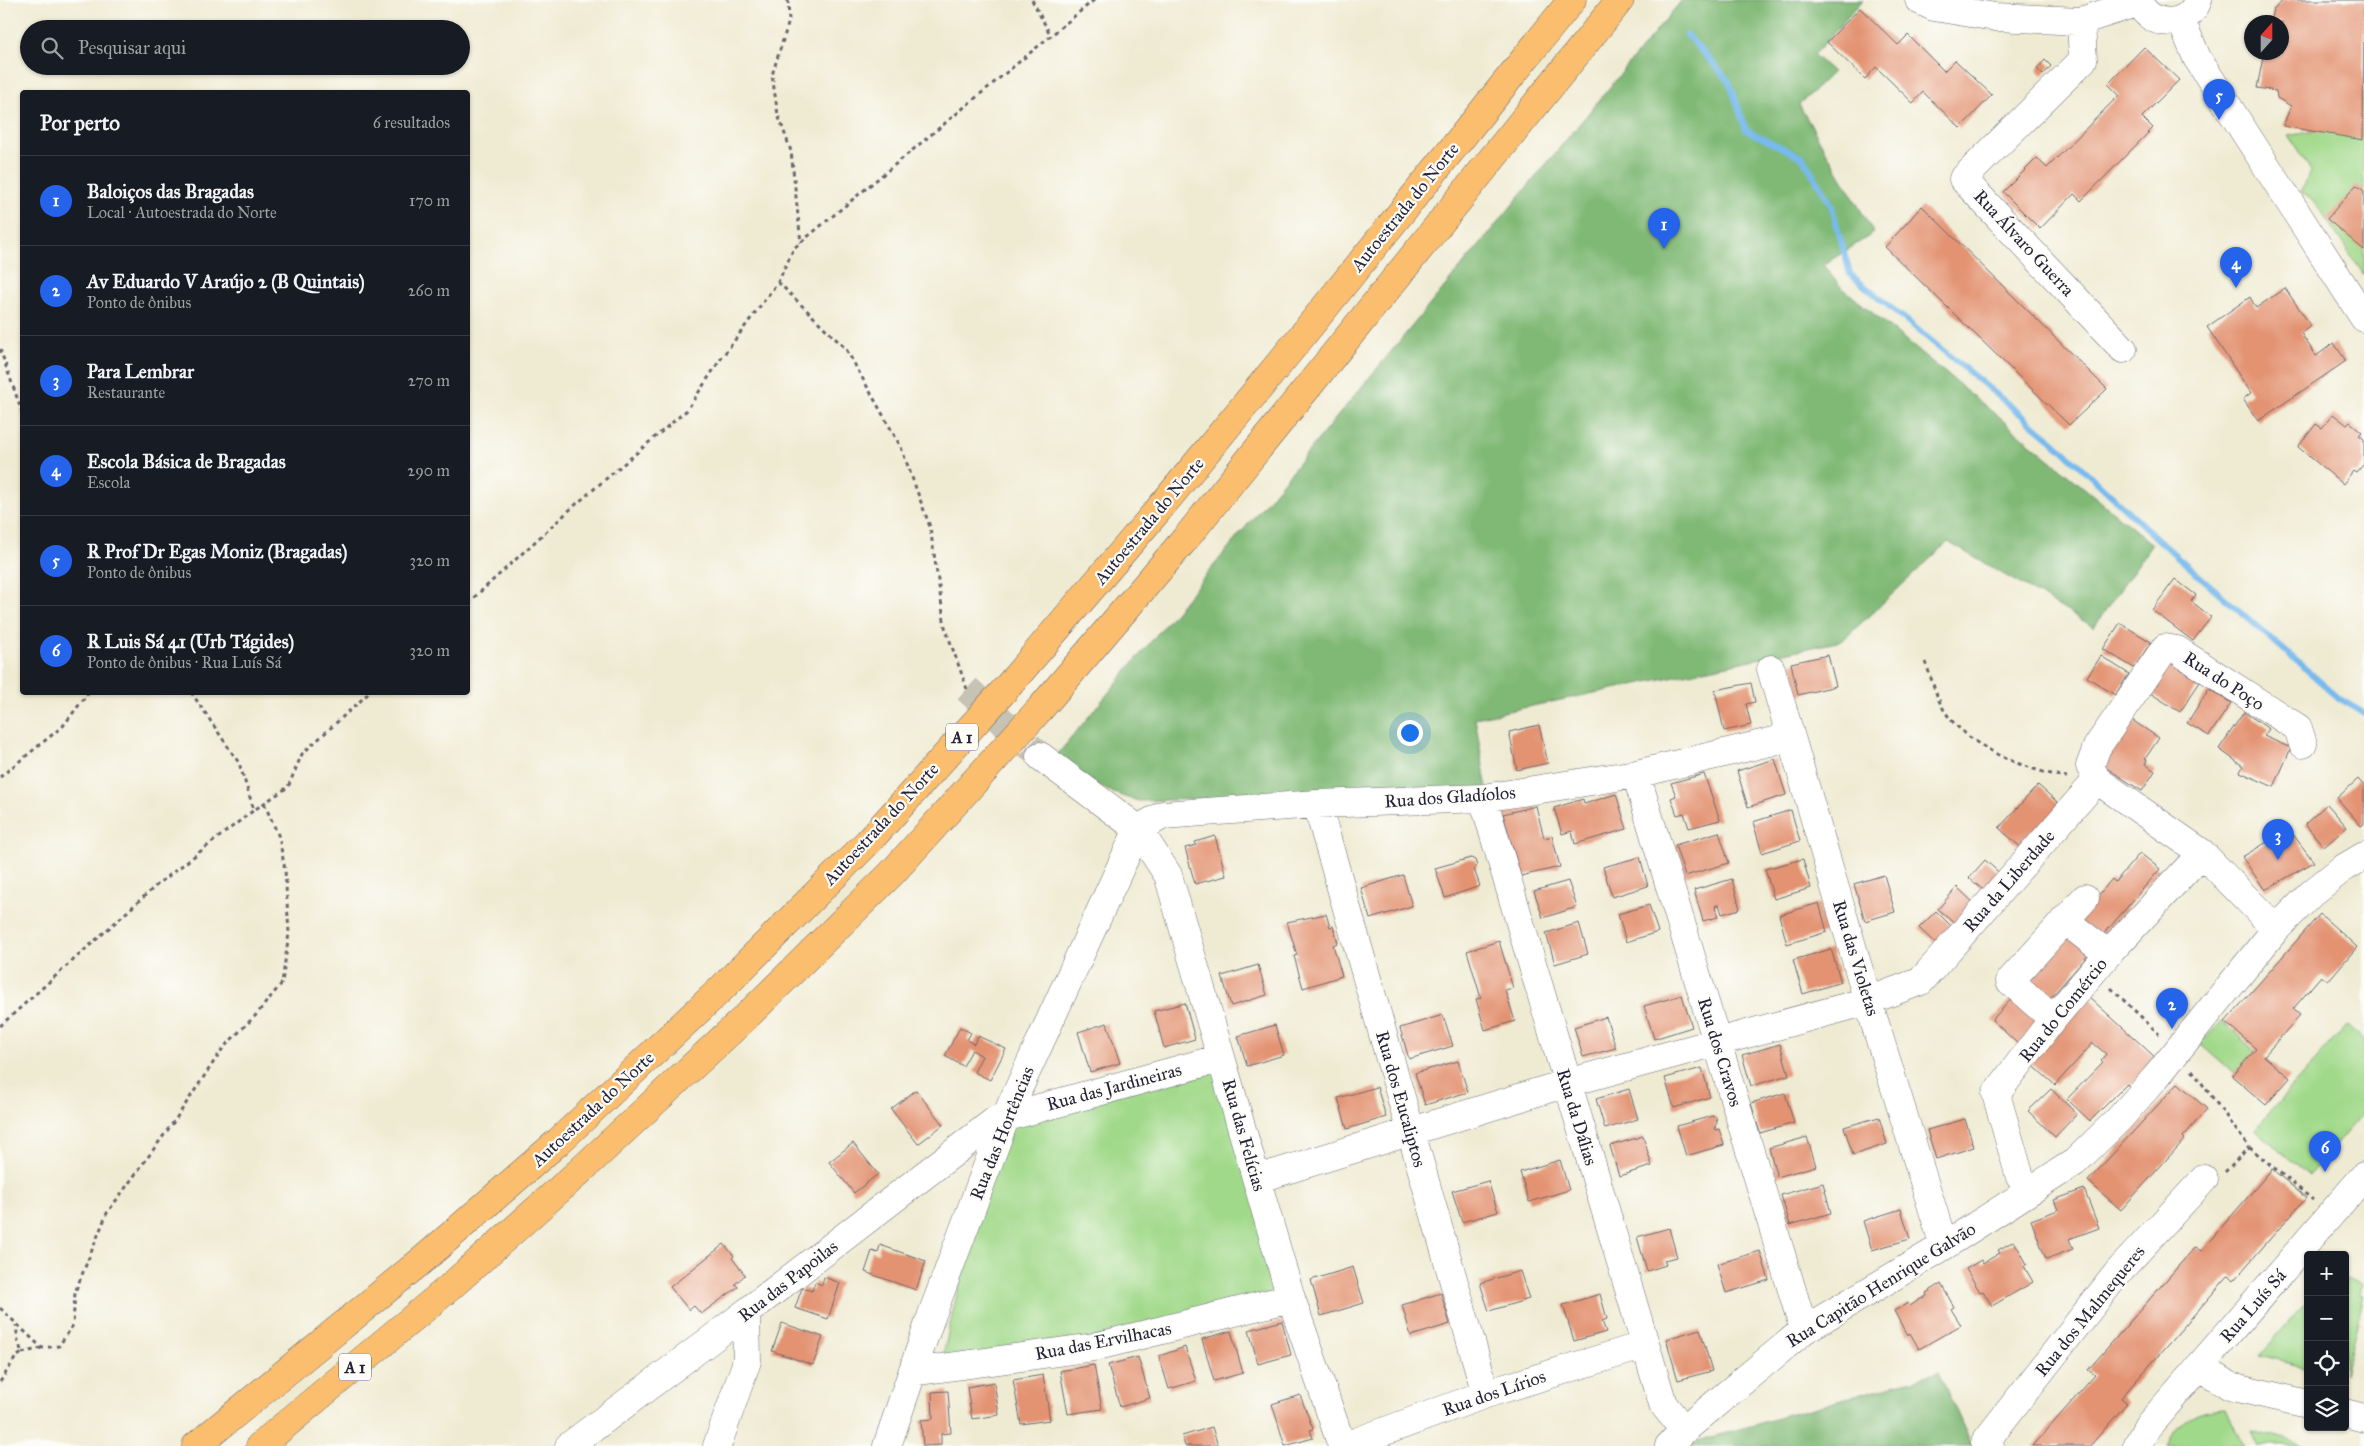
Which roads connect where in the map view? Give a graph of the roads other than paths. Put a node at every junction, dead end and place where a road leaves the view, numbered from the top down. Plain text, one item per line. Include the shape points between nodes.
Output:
1 (1572, 0) edge
2 (1620, 0) edge
3 (1919, 0) edge
4 (2198, 0) edge
5 (2139, 1) edge
6 (2181, 20) junction
7 (2081, 21) junction
8 (2364, 318) edge
9 (2123, 350) dead end
10 (1771, 668) dead end
11 (1790, 738) junction
12 (2303, 744) dead end
13 (1040, 756) tunnel mouth
14 (1636, 774) junction
15 (2097, 780) junction
16 (1482, 798) junction
17 (1317, 804) junction
18 (1138, 828) junction
19 (2202, 853) junction
20 (2364, 856) edge
21 (2085, 898) dead end
22 (2064, 920) junction
23 (2276, 929) junction
24 (2101, 963) junction
25 (1868, 1001) junction
26 (2053, 1019) junction
27 (1717, 1041) junction
28 (1222, 1058) junction
29 (1567, 1083) junction
30 (1006, 1116) junction
31 (1411, 1132) junction
32 (2364, 1176) edge
33 (1257, 1179) junction
34 (2204, 1179) road end
35 (2030, 1190) junction
36 (1944, 1246) junction
37 (1291, 1298) junction
38 (746, 1313) junction
39 (1804, 1330) junction
40 (1645, 1345) junction
41 (2201, 1367) junction
42 (912, 1372) junction
43 (1486, 1394) junction
44 (2304, 1403) edge
45 (2349, 1414) edge
46 (2364, 1418) edge
47 (1676, 1438) edge
48 (196, 1446) edge
49 (260, 1446) edge
50 (569, 1446) edge
51 (718, 1446) edge
52 (887, 1446) edge
53 (1344, 1446) edge
54 (1990, 1446) edge
55 (2137, 1446) edge

1 - 48 highway, Autoestrada do Norte / A 1 via 1159,509 1009,685 868,842 721,989 559,1141 426,1257
2 - 49 highway, Autoestrada do Norte / A 1 via 1186,538 1040,709 892,873 748,1015 579,1172 450,1287
3 - 7 street via 1934,7 1995,17
4 - 6 street via 2190,15
5 - 6 street via 2144,11 2161,22
5 - 7 street
6 - 8 street via 2197,58
7 - 9 street, Rua Álvaro Guerra via 2083,60 1963,179
10 - 11 street, Rua das Violetas
11 - 14 street, Rua dos Gladíolos
11 - 25 street, Rua das Violetas
12 - 15 street, Rua do Poço via 2298,728 2177,650 2165,648 2097,747 2090,766
13 - 18 street
14 - 16 street, Rua dos Gladíolos
14 - 27 street, Rua dos Cravos
15 - 19 street
15 - 25 street, Rua da Liberdade via 1922,981
16 - 17 street, Rua dos Gladíolos
16 - 29 street, Rua da Dálias
17 - 18 street, Rua dos Gladíolos via 1162,815
17 - 31 street, Rua dos Eucaliptos
18 - 28 street, Rua das Felícias via 1168,875
18 - 30 street, Rua das Hortências
19 - 23 street
19 - 24 street, Rua do Comércio
20 - 23 street, Rua Capitão Henrique Galvão via 2312,893
21 - 22 street
22 - 24 street
22 - 26 street via 2010,981
23 - 35 street, Rua Capitão Henrique Galvão via 2119,1119 2075,1162
24 - 26 street, Rua do Comércio
25 - 27 street
25 - 36 street, Rua das Violetas
26 - 35 street, Rua do Comércio via 1996,1094 2020,1177
27 - 29 street
27 - 39 street, Rua dos Cravos
28 - 30 street, Rua das Jardineiras
28 - 33 street, Rua das Felícias
29 - 31 street
29 - 40 street, Rua da Dálias
30 - 38 street, Rua das Papoilas via 996,1120
30 - 42 street, Rua das Hortências
31 - 33 street
31 - 43 street, Rua dos Eucaliptos
32 - 41 street, Rua Luís Sá
33 - 37 street, Rua das Felícias
34 - 54 street, Rua dos Malmequeres via 2119,1271 1985,1442
35 - 36 street, Rua Capitão Henrique Galvão
36 - 39 street, Rua Capitão Henrique Galvão
37 - 42 street, Rua das Ervilhacas via 1094,1347
37 - 53 street, Rua das Felícias
38 - 50 street, Rua das Papoilas
38 - 51 street via 747,1361
39 - 47 street, Rua Capitão Henrique Galvão
40 - 43 street, Rua dos Lírios
40 - 47 street, Rua da Dálias
41 - 44 street via 2230,1386
41 - 55 street, Rua Luís Sá via 2147,1427
42 - 52 street, Rua das Hortências
43 - 53 street, Rua dos Lírios
45 - 46 street

